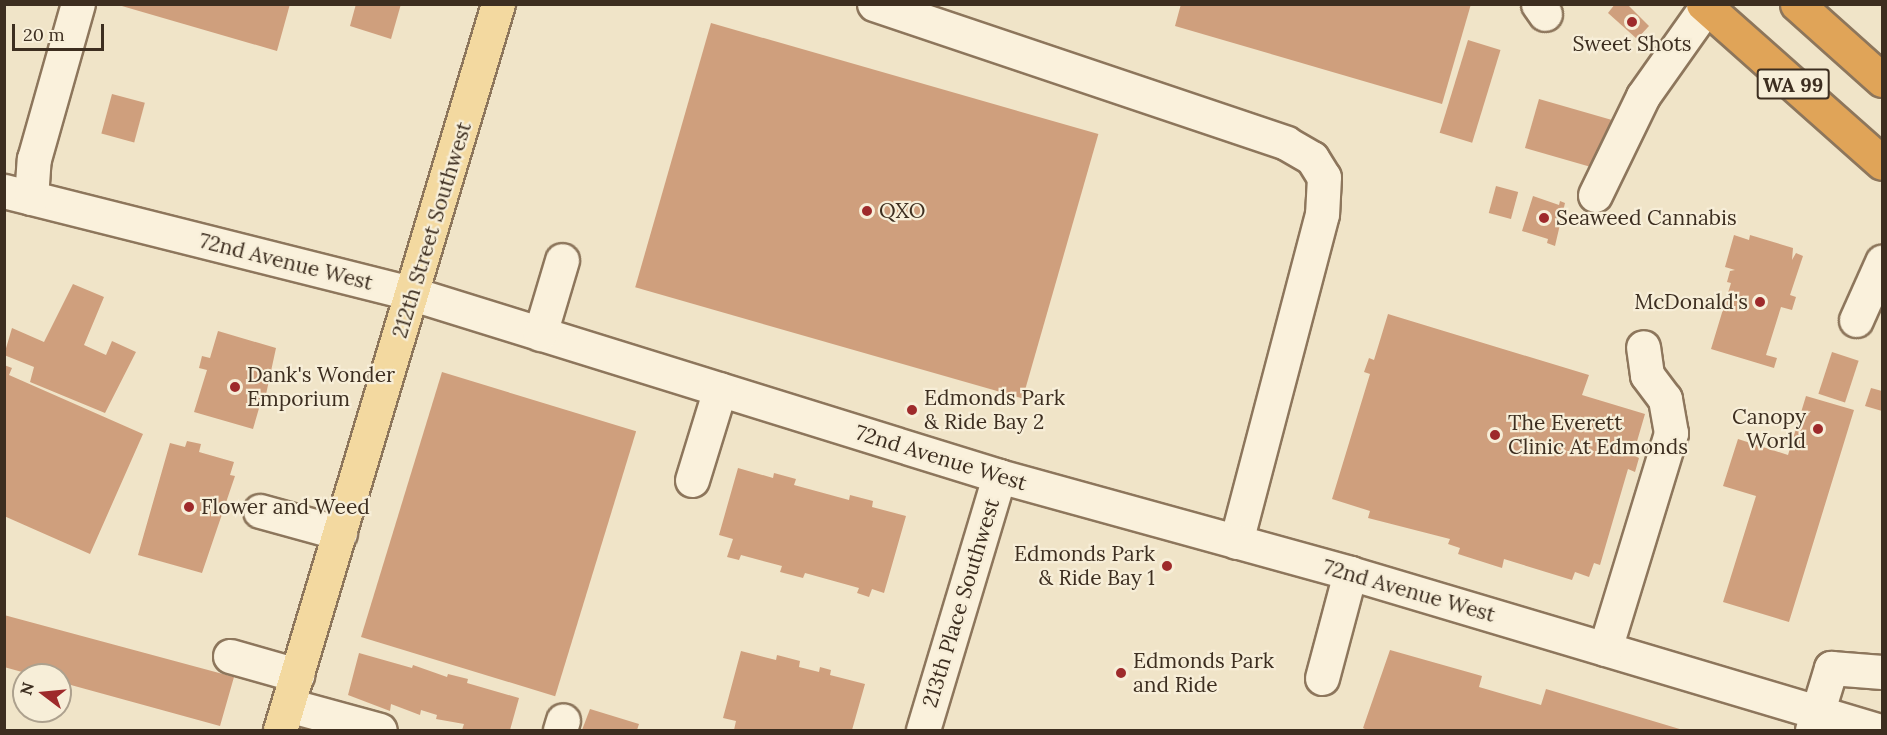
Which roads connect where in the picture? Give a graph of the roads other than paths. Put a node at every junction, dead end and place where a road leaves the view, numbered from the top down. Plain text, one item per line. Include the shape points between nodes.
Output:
1 (78, 4) edge
2 (498, 4) edge
3 (874, 4) edge
4 (1797, 4) edge
5 (1705, 6) edge
6 (1882, 80) edge
7 (1882, 163) edge
8 (18, 194) edge
9 (1595, 195) dead end
10 (562, 260) dead end
11 (1882, 262) edge
12 (413, 294) junction
13 (1856, 320) dead end
14 (540, 334) junction
15 (1643, 347) dead end
16 (720, 389) junction
17 (999, 476) junction
18 (692, 480) dead end
19 (260, 511) dead end
20 (340, 533) junction
21 (1236, 542) junction
22 (1350, 573) junction
23 (1605, 649) junction
24 (230, 656) dead end
25 (1882, 672) edge
26 (1322, 678) dead end
27 (288, 703) edge
28 (1815, 722) edge
29 (380, 730) edge
30 (923, 730) edge
31 (1877, 730) edge

1 - 8 street via 34,159
2 - 12 main road, 212th Street Southwest
3 - 21 street via 1286,142 1312,158 1324,177 1322,214
4 - 6 highway, WA 99
5 - 7 highway, WA 99
5 - 9 street via 1643,96
8 - 12 street, 72nd Avenue West
10 - 14 street
11 - 13 street
12 - 14 street, 72nd Avenue West
12 - 20 main road, 212th Street Southwest
14 - 16 street, 72nd Avenue West
15 - 23 street via 1647,375 1665,399 1671,433
16 - 17 street, 72nd Avenue West
16 - 18 street
17 - 21 street, 72nd Avenue West
17 - 30 street, 213th Place Southwest
19 - 20 street
20 - 27 main road, 212th Street Southwest
21 - 22 street, 72nd Avenue West
22 - 23 street, 72nd Avenue West
22 - 26 street
23 - 28 street, 72nd Avenue West
24 - 27 street
25 - 28 street via 1831,668
27 - 29 street
28 - 31 street, 72nd Avenue West

